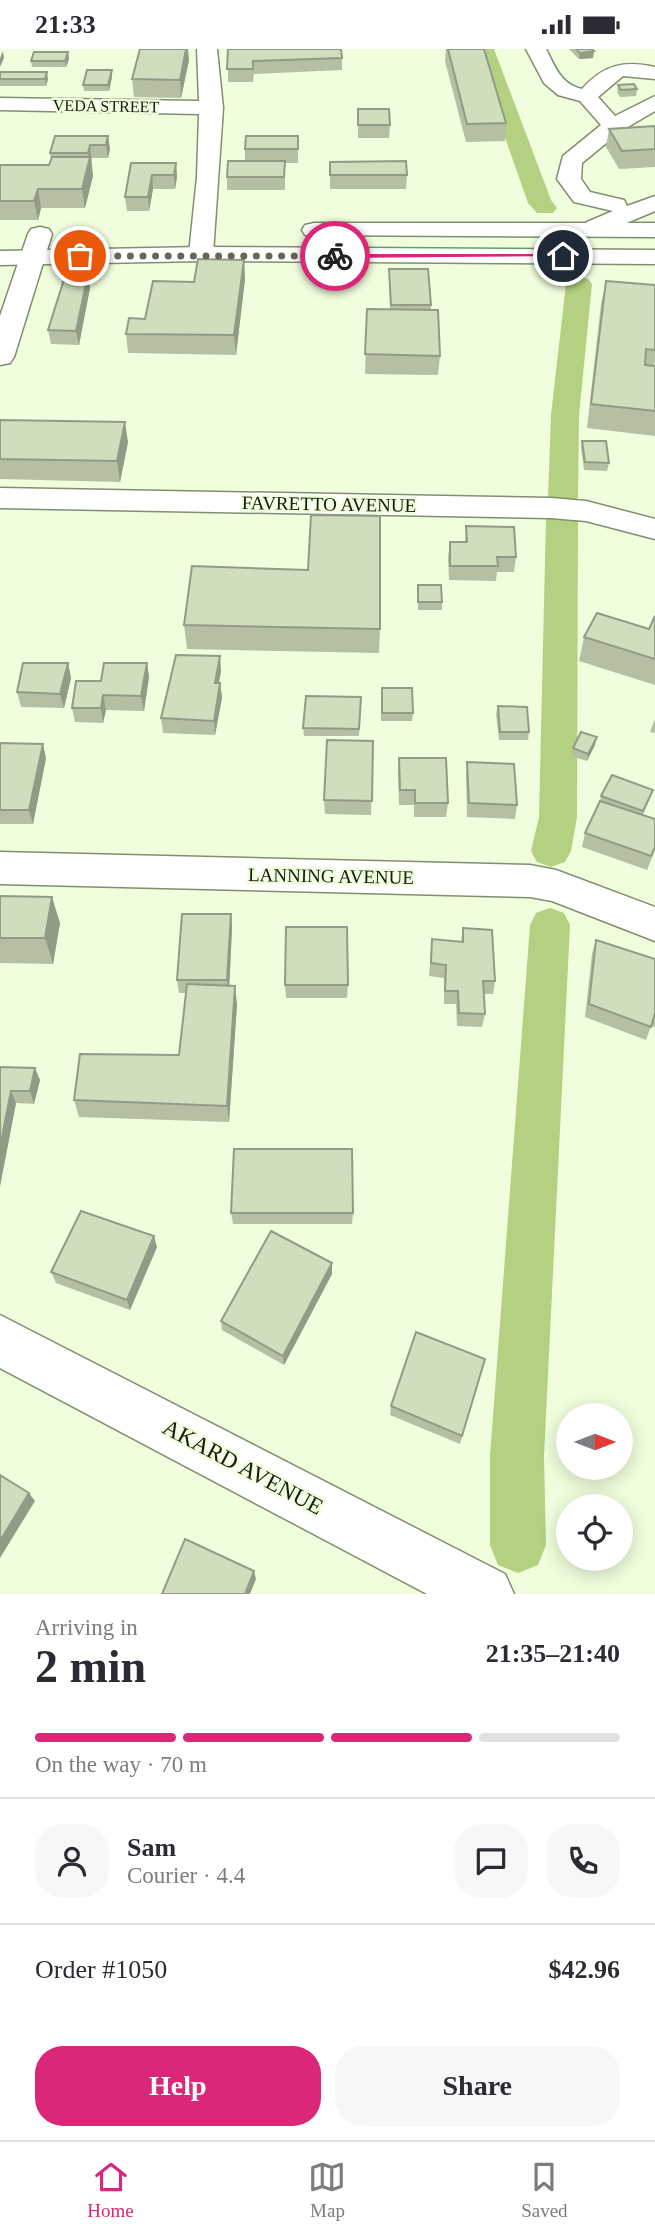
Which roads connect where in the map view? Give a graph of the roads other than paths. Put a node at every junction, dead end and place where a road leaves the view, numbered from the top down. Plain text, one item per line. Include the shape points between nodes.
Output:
1 (207, 49) edge
2 (536, 49) edge
3 (655, 73) edge
4 (587, 97) junction
5 (655, 102) edge
6 (0, 104) edge
7 (212, 108) junction
8 (613, 126) junction
9 (586, 149) junction
10 (624, 193) edge
11 (591, 229) junction
12 (285, 230) dead end
13 (655, 230) edge
14 (258, 231) dead end
15 (0, 235) edge
16 (202, 243) junction
17 (36, 246) junction
18 (655, 257) edge
19 (0, 258) edge
20 (0, 357) edge
21 (0, 498) edge
22 (655, 529) edge
23 (0, 868) edge
24 (655, 924) edge
25 (0, 1340) edge
26 (485, 1594) edge

1 - 7 street
2 - 4 street via 551,79 565,91
3 - 4 street via 617,70 605,75
4 - 8 street
5 - 8 street
6 - 7 street, VEDA STREET
7 - 16 street
8 - 9 street
9 - 10 street
9 - 10 street via 571,161 569,179 582,197
10 - 11 street
11 - 12 street
11 - 13 street
14 - 16 street
15 - 17 street
16 - 17 street
16 - 18 street
17 - 19 street
17 - 20 street
21 - 22 street, FAVRETTO AVENUE via 561,509
23 - 24 street, LANNING AVENUE via 530,881 556,886
25 - 26 street, AKARD AVENUE

